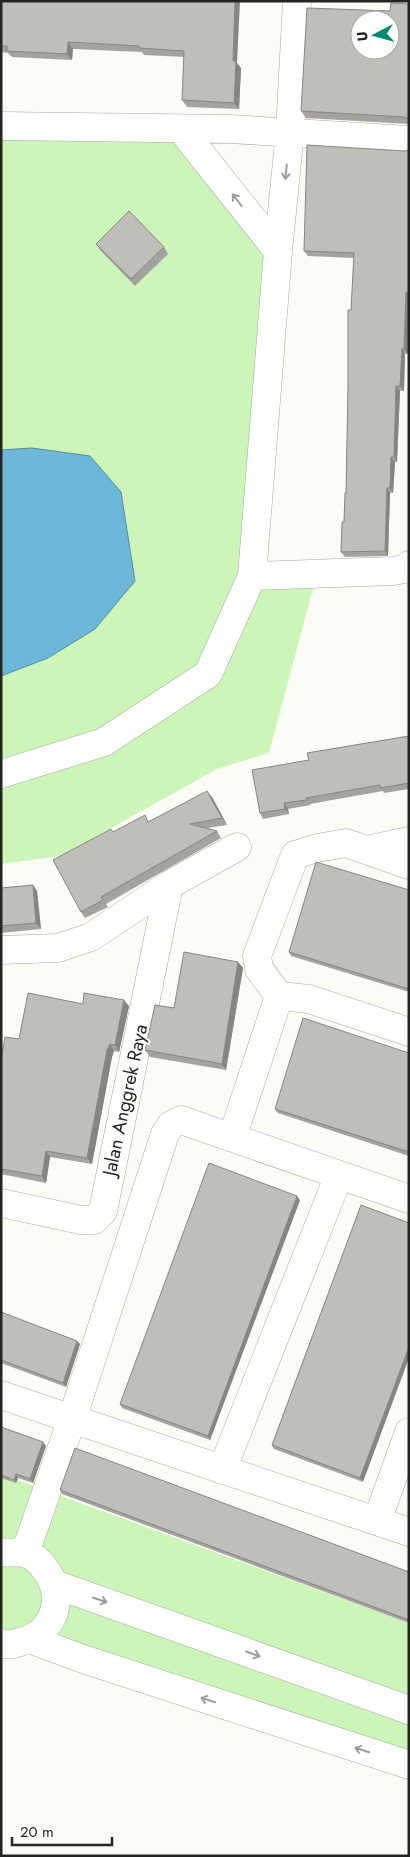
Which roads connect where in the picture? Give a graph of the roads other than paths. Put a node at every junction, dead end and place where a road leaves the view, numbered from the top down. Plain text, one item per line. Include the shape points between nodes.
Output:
1 (284, 1) edge
2 (297, 1) edge
3 (1, 126) edge
4 (181, 129) junction
5 (284, 132) junction
6 (409, 140) edge
7 (278, 252) junction
8 (409, 565) edge
9 (252, 576) junction
10 (1, 774) edge
11 (409, 841) edge
12 (237, 846) dead end
13 (367, 850) junction
14 (409, 864) edge
15 (169, 885) junction
16 (1, 950) edge
17 (279, 996) junction
18 (409, 1032) edge
19 (232, 1138) junction
20 (339, 1175) junction
21 (409, 1199) edge
22 (1, 1203) edge
23 (1, 1396) edge
24 (72, 1419) junction
25 (409, 1432) edge
26 (222, 1470) junction
27 (377, 1521) junction
28 (409, 1532) edge
29 (13, 1553) edge
30 (54, 1584) junction
31 (10, 1648) edge
32 (409, 1710) edge
33 (409, 1765) edge

1 - 5 street
2 - 5 street
3 - 4 street
4 - 5 street
7 -> 4 street
5 - 6 street
5 -> 7 street
7 - 9 street
8 - 9 street via 393,571
9 - 10 street via 208,674 104,742
11 - 13 street
12 - 15 street
13 - 14 street
13 - 17 street via 346,843 295,855 257,956 259,969
15 - 16 street via 91,937 58,948
15 - 22 street, Jalan Anggrek Raya via 103,1211 94,1220 81,1220
17 - 18 street via 309,999
17 - 19 street
19 - 20 street
19 - 24 street via 181,1120 171,1125
20 - 21 street
20 - 26 street
23 - 24 street
24 - 26 street
24 - 29 street
25 - 27 street
26 - 27 street
27 - 28 street
29 - 30 street via 42,1563
30 - 31 street via 57,1602 49,1624
30 -> 32 street
33 -> 31 street via 83,1659

